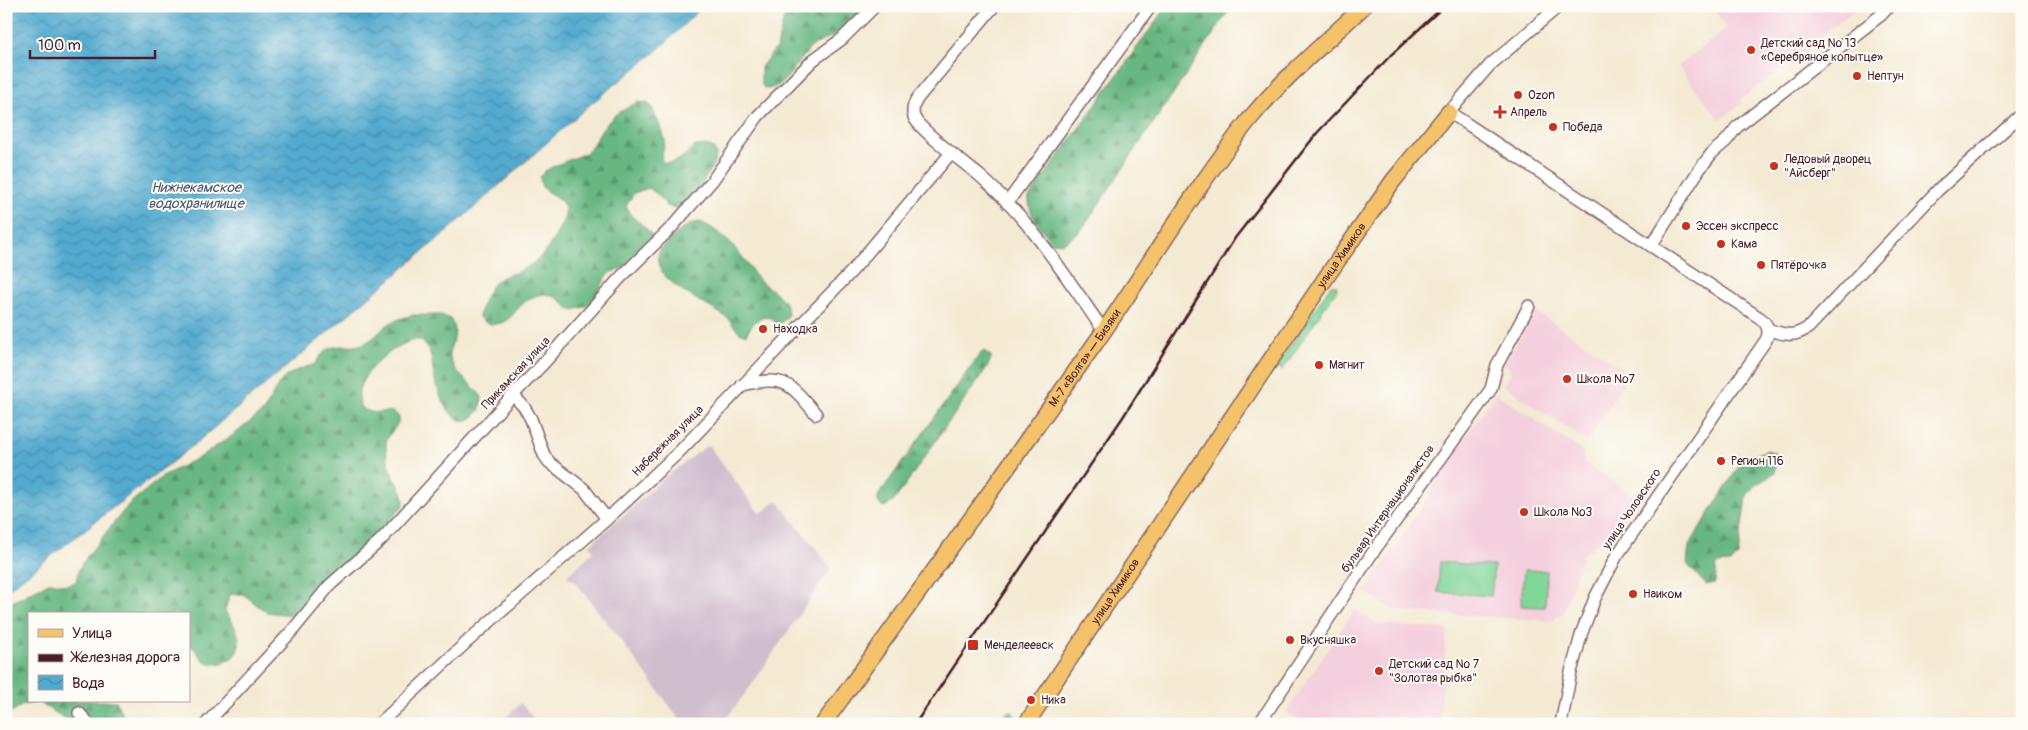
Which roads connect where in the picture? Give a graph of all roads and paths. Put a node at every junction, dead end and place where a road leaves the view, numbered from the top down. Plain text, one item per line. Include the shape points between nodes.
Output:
1 (876, 6) edge
2 (994, 6) edge
3 (1150, 6) edge
4 (1364, 6) edge
5 (1559, 6) edge
6 (1889, 6) edge
7 (1449, 112) junction
8 (2022, 114) edge
9 (951, 153) junction
10 (1007, 203) junction
11 (1651, 246) junction
12 (1529, 306) dead end
13 (1768, 329) junction
14 (1104, 331) junction
15 (742, 385) junction
16 (513, 395) junction
17 (816, 414) dead end
18 (607, 519) junction
19 (79, 712) dead end
20 (89, 724) edge
21 (206, 724) edge
22 (379, 724) edge
23 (823, 724) edge
24 (1026, 724) edge
25 (1259, 724) edge
26 (1561, 724) edge

1 - 16 street, Прикамская улица via 842,39 814,60 758,116 712,181 678,221 620,278
2 - 9 street via 914,104 916,122
3 - 10 street
4 - 14 main road, М-7 «Волга» — Бизяки via 1250,119
5 - 7 street via 1490,65
6 - 11 street via 1737,127 1726,142 1712,152
7 - 11 street
7 - 24 main road, улица Химиков via 1393,181 1327,276
8 - 13 street via 1938,190 1809,327 1790,335
9 - 10 street
9 - 15 street, Набережная улица via 852,271
10 - 14 street via 1025,221
11 - 13 street via 1760,318
12 - 25 street, бульвар Интернационалистов via 1497,365 1490,389 1371,555
13 - 26 street, улица Чоловского via 1766,340 1616,557 1582,632
14 - 23 main road, М-7 «Волга» — Бизяки
15 - 17 street via 771,380 786,383
15 - 18 street, Набережная улица via 679,452
16 - 18 street via 531,419 549,462 584,489
16 - 21 street, Прикамская улица via 380,540 330,585
18 - 22 street, Набережная улица
19 - 20 street

